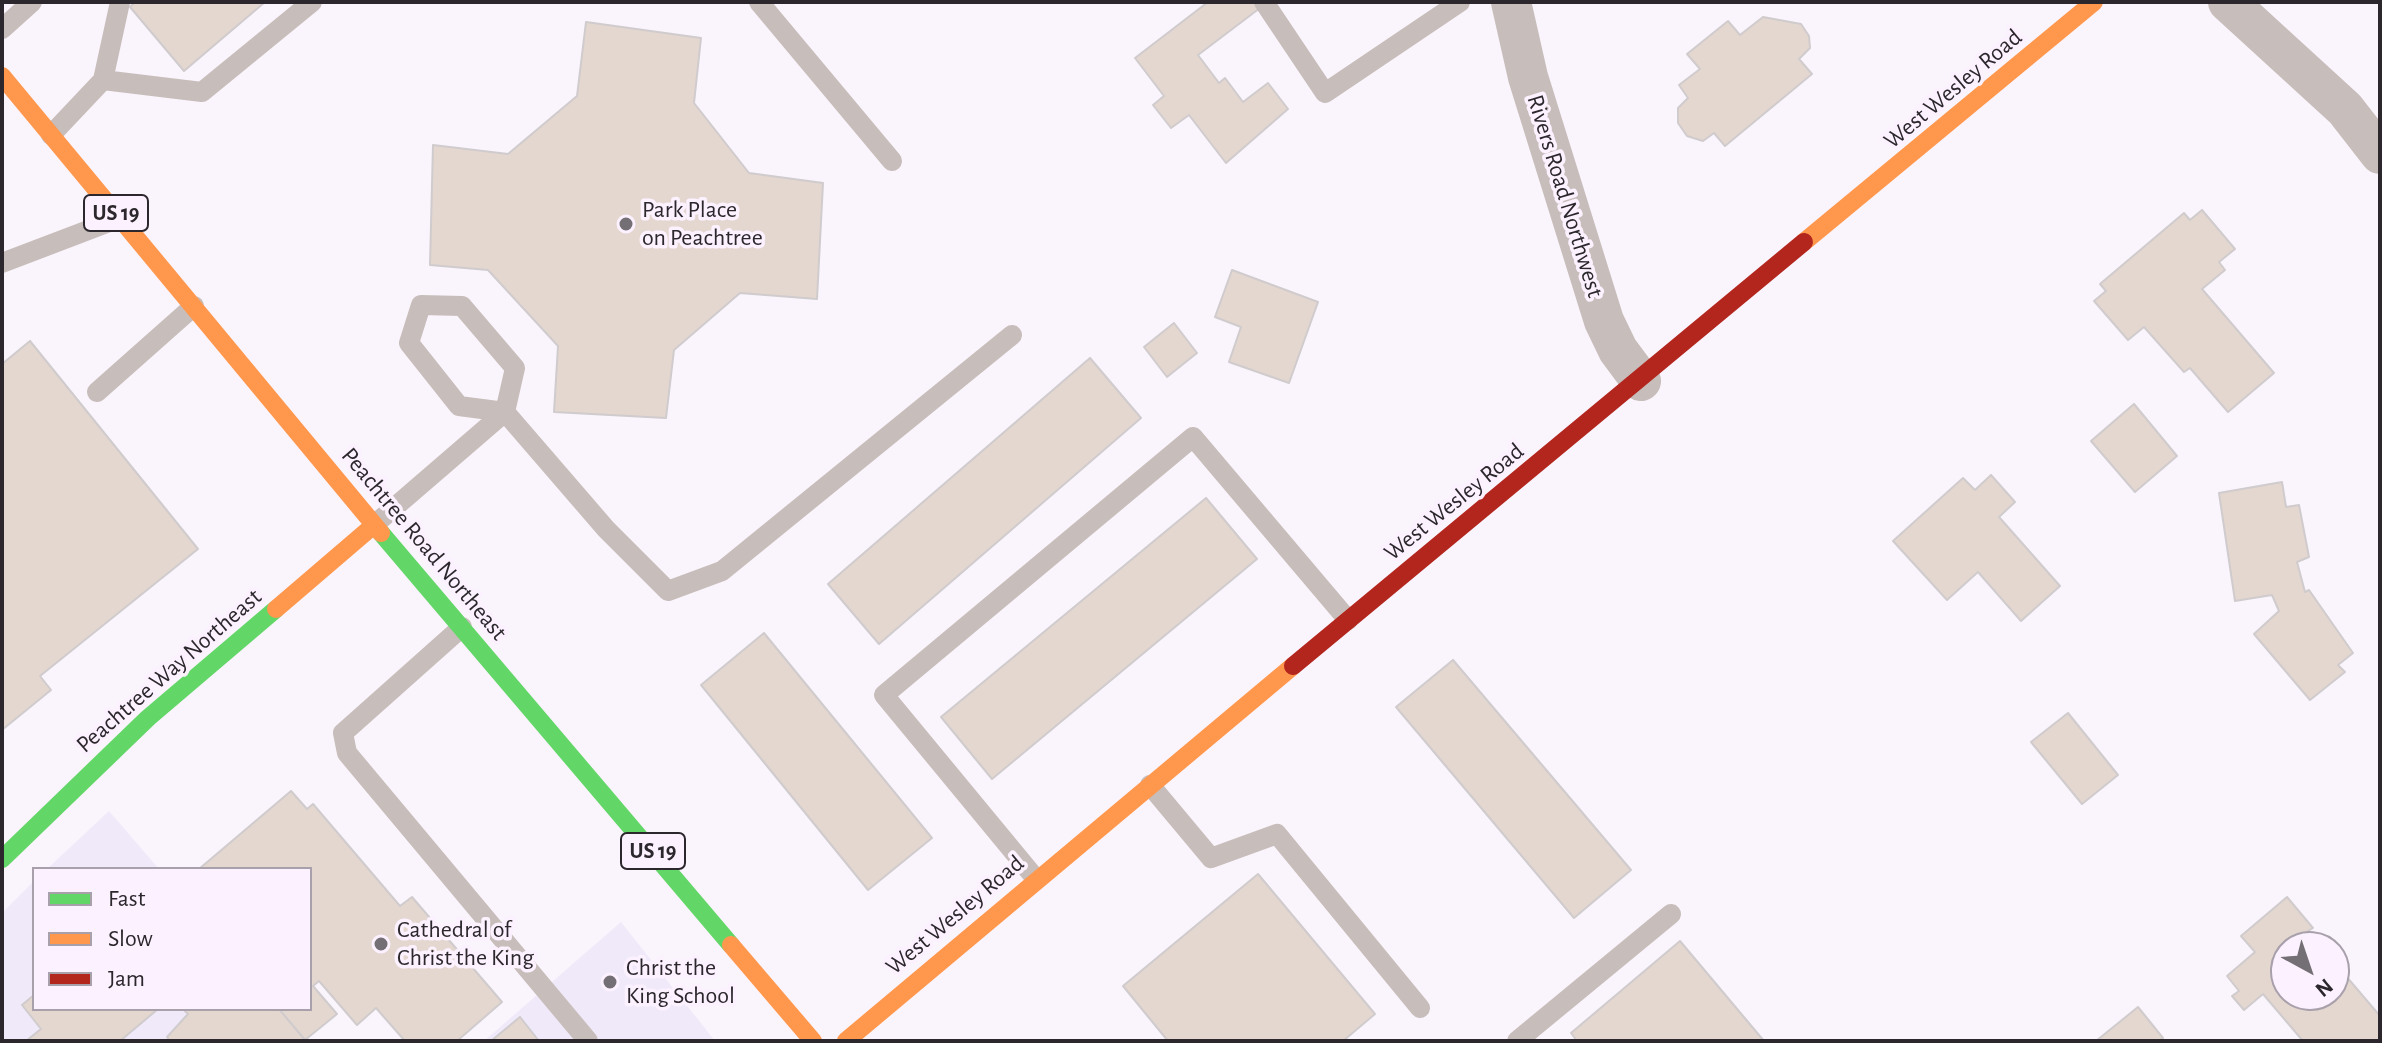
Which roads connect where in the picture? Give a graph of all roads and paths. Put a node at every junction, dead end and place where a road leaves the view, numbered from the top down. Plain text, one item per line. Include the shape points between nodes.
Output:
1 (32, 2) edge
2 (120, 2) edge
3 (312, 2) edge
4 (759, 2) edge
5 (1264, 2) edge
6 (1460, 2) edge
7 (1511, 2) edge
8 (2061, 2) edge
9 (2094, 2) edge
10 (2228, 2) edge
11 (2074, 18) junction
12 (2, 29) edge
13 (2, 76) edge
14 (103, 80) junction
15 (51, 135) junction
16 (2380, 154) edge
17 (892, 161) dead end
18 (120, 218) junction
19 (2, 263) edge
20 (194, 306) junction
21 (1012, 335) dead end
22 (1641, 381) junction
23 (97, 392) dead end
24 (505, 412) junction
25 (374, 525) junction
26 (1348, 620) junction
27 (462, 627) junction
28 (1150, 785) junction
29 (2, 859) edge
30 (1036, 879) junction
31 (1671, 914) dead end
32 (1420, 1008) dead end
33 (588, 1041) edge
34 (813, 1041) edge
35 (846, 1041) edge
36 (1517, 1041) edge

1 - 12 lane
2 - 14 lane
3 - 14 lane via 202,92
4 - 17 lane
5 - 6 lane via 1325,93
7 - 22 street, Rivers Road Northwest via 1528,77 1604,321
8 - 11 lane
9 - 11 main road, West Wesley Road
10 - 16 street via 2345,109
11 - 22 main road, West Wesley Road
13 - 15 main road, Peachtree Road Northeast / US 19
14 - 15 lane
15 - 18 main road, Peachtree Road Northeast / US 19
18 - 19 lane
18 - 20 main road, Peachtree Road Northeast / US 19
20 - 23 lane
20 - 25 main road, Peachtree Road Northeast / US 19
21 - 24 lane via 722,571 668,591 606,529
22 - 26 main road, West Wesley Road
24 - 24 lane via 515,368 462,306 421,305 409,343 419,356 459,406
24 - 25 lane
25 - 27 main road, Peachtree Road Northeast / US 19
25 - 29 main road, Peachtree Way Northeast via 148,718
26 - 28 main road, West Wesley Road
26 - 30 lane via 1193,437 884,695
27 - 33 lane via 343,733 347,753
27 - 34 main road, Peachtree Road Northeast / US 19
28 - 30 main road, West Wesley Road
28 - 32 lane via 1211,858 1277,834
30 - 35 main road, West Wesley Road
31 - 36 lane

